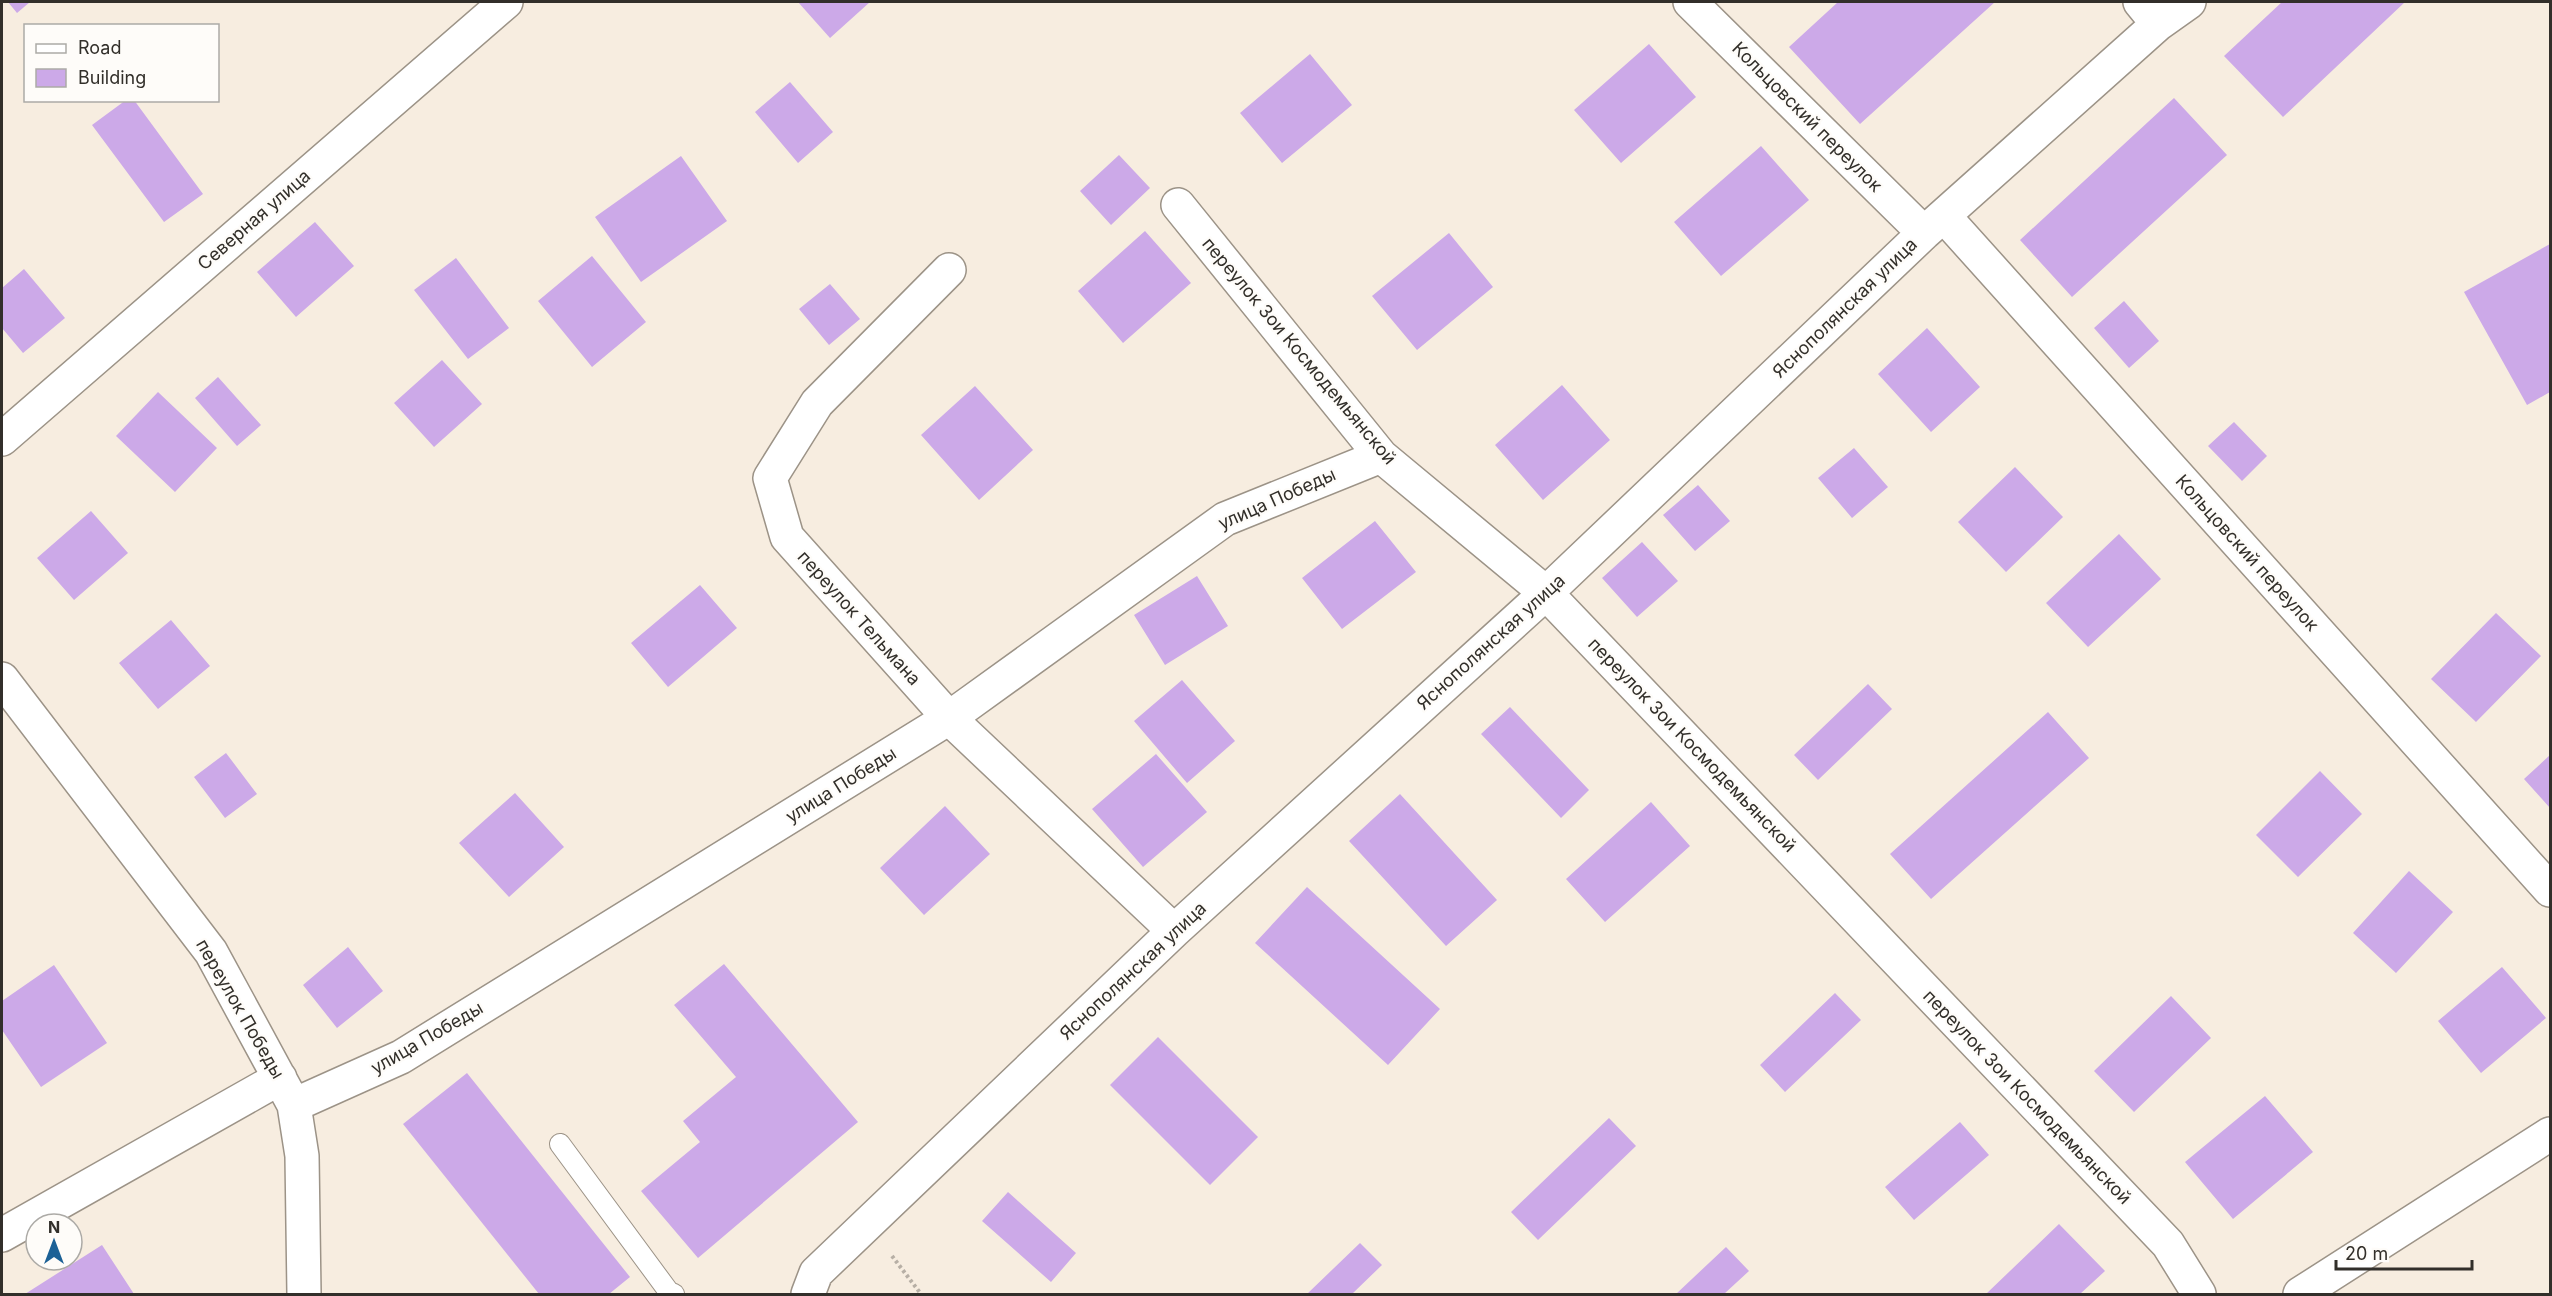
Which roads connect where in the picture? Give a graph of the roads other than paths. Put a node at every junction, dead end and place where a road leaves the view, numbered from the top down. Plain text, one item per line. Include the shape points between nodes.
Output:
1 (506, 2) edge
2 (1690, 2) edge
3 (2189, 2) edge
4 (2149, 13) edge
5 (1178, 205) dead end
6 (1934, 225) junction
7 (949, 270) dead end
8 (2, 439) edge
9 (1381, 456) junction
10 (1546, 593) junction
11 (2, 679) edge
12 (949, 718) junction
13 (2550, 890) edge
14 (1174, 931) junction
15 (287, 1092) junction
16 (2550, 1134) edge
17 (561, 1144) dead end
18 (2, 1235) edge
19 (304, 1294) edge
20 (674, 1294) edge
21 (808, 1294) edge
22 (2199, 1294) edge
23 (2300, 1294) edge

1 - 8 street, Северная улица
2 - 6 street, Кольцовский переулок
3 - 4 street, Яснополянская улица
4 - 6 street, Яснополянская улица
5 - 9 street, переулок Зои Космодемьянской
6 - 10 street, Яснополянская улица
6 - 13 street, Кольцовский переулок
7 - 12 street, переулок Тельмана via 817,403 770,478 787,537
9 - 10 street, переулок Зои Космодемьянской
9 - 12 street, улица Победы via 1225,519
10 - 14 street, Яснополянская улица
10 - 22 street, переулок Зои Космодемьянской via 2168,1244
11 - 15 street, переулок Победы via 211,952
12 - 14 street, переулок Тельмана
12 - 15 street, улица Победы via 401,1057
14 - 21 street, Яснополянская улица via 816,1273
15 - 18 street, улица Победы
15 - 19 street, переулок Победы via 302,1156
16 - 23 street
17 - 20 lane

